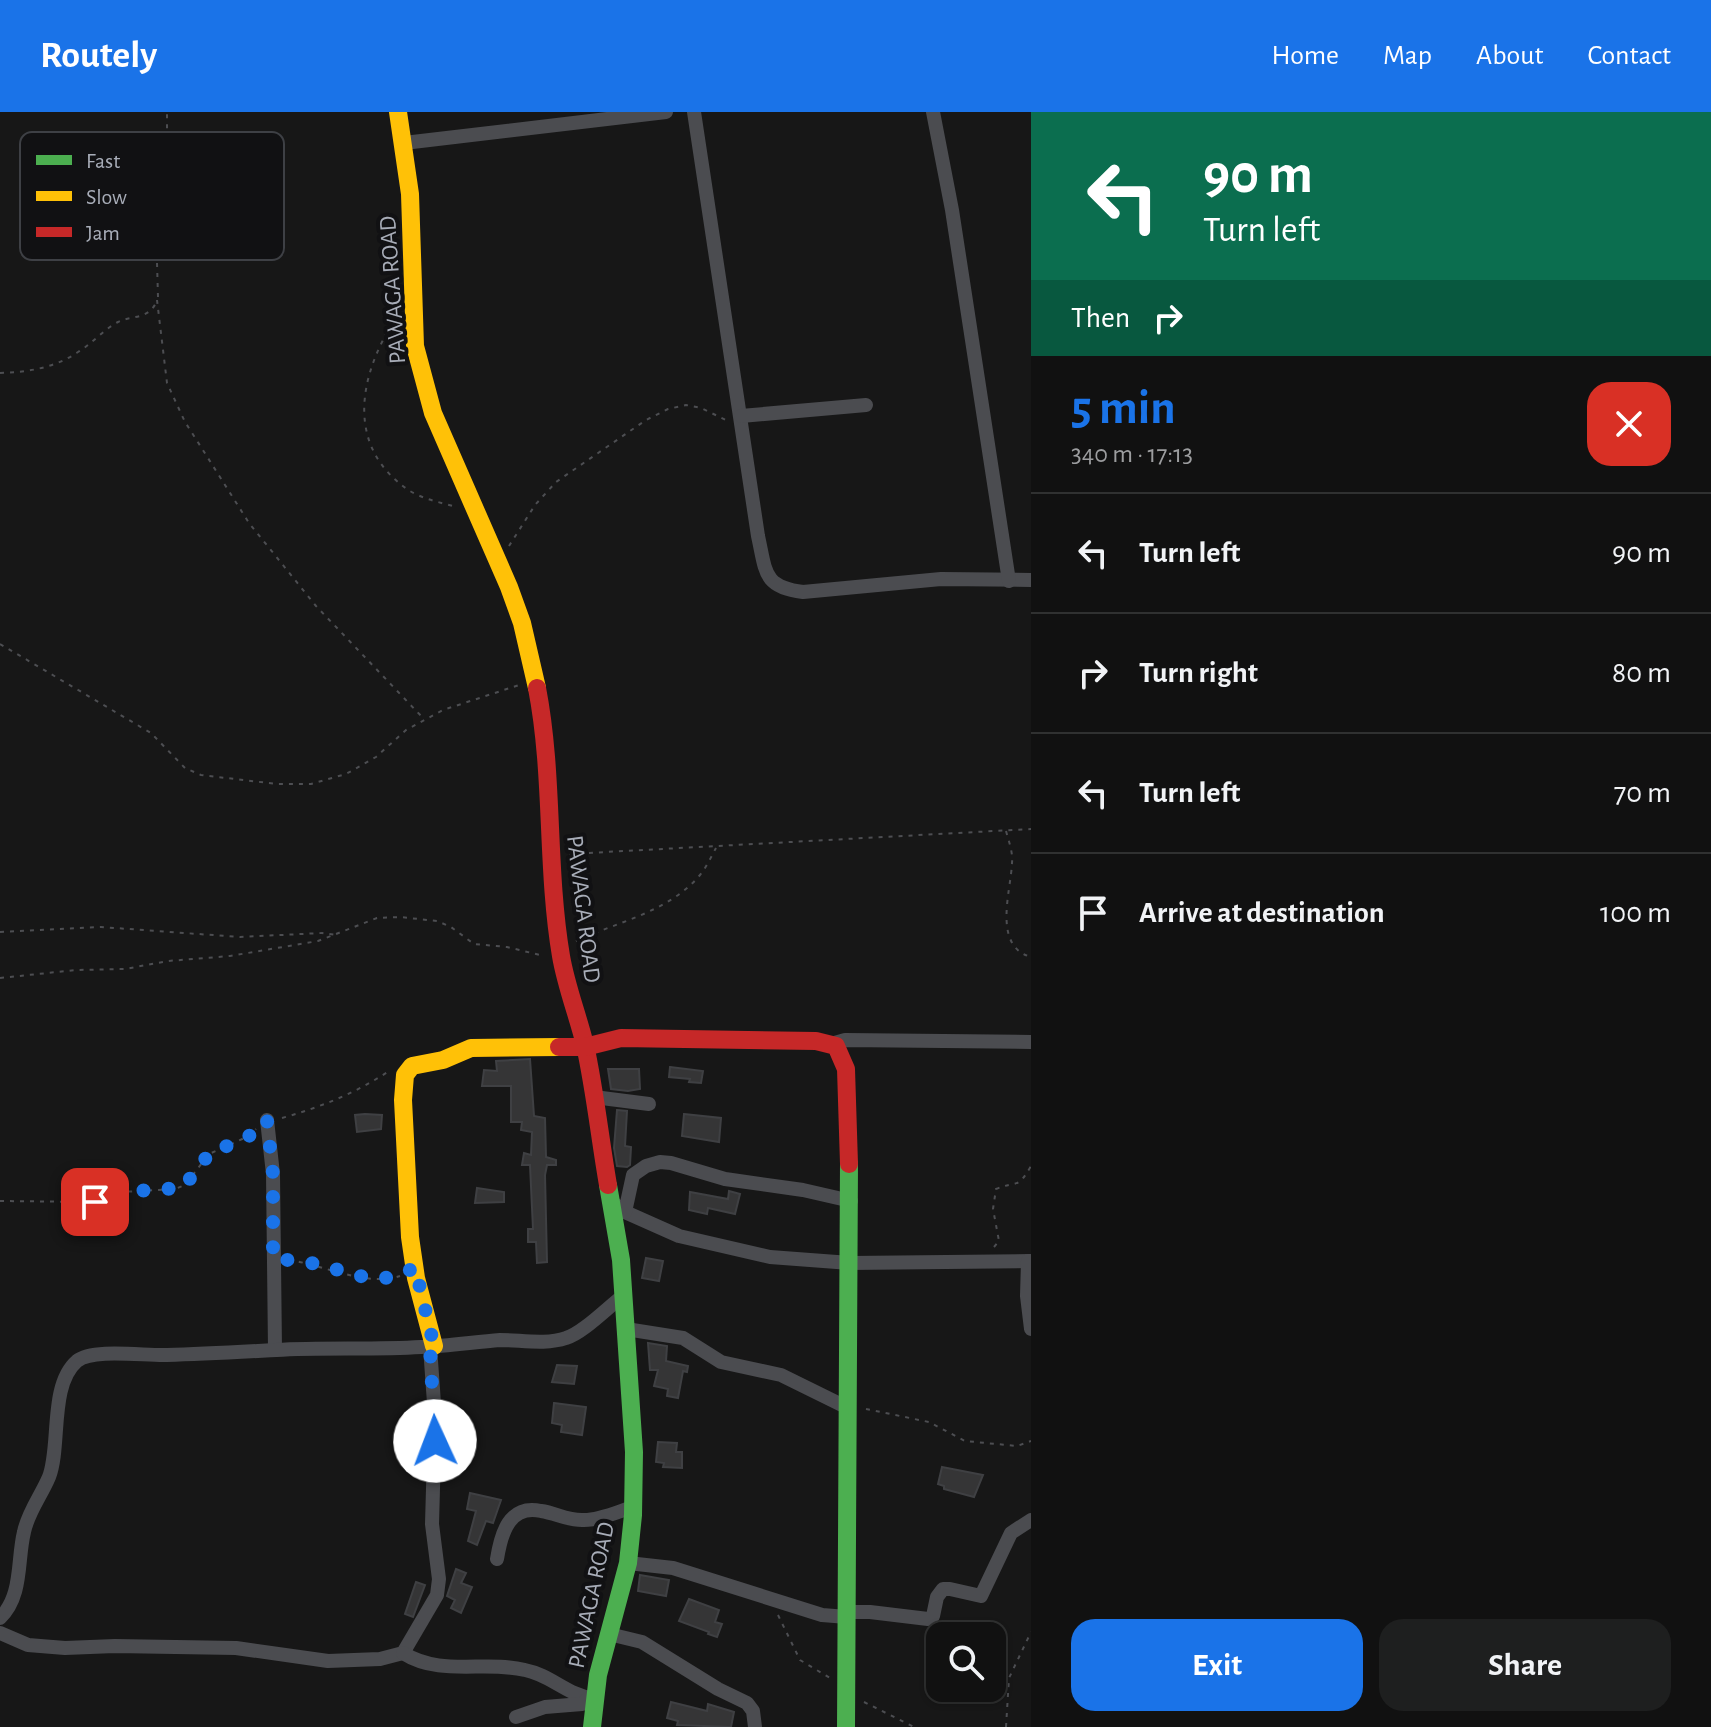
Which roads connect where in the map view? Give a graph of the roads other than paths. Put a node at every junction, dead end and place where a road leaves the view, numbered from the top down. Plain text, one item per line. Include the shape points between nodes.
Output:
1 (398, 112) edge
2 (666, 112) edge
3 (694, 112) edge
4 (933, 112) edge
5 (404, 143) junction
6 (866, 405) dead end
7 (742, 423) junction
8 (1031, 580) edge
9 (1009, 581) junction
10 (1031, 1042) edge
11 (831, 1044) junction
12 (585, 1047) junction
13 (594, 1097) junction
14 (649, 1104) dead end
15 (267, 1120) road end
16 (851, 1201) junction
17 (618, 1207) junction
18 (1029, 1261) edge
19 (850, 1263) junction
20 (624, 1295) junction
21 (626, 1329) junction
22 (1031, 1329) edge
23 (432, 1347) junction
24 (275, 1350) junction
25 (848, 1403) junction
26 (633, 1507) junction
27 (1031, 1520) edge
28 (497, 1559) dead end
29 (628, 1563) junction
30 (847, 1614) junction
31 (0, 1618) edge
32 (0, 1633) edge
33 (609, 1634) junction
34 (403, 1653) junction
35 (592, 1698) junction
36 (516, 1717) dead end
37 (592, 1727) edge
38 (755, 1727) edge
39 (846, 1727) edge

1 - 5 main road, PAWAGA ROAD
2 - 5 street
3 - 7 street
4 - 9 street
5 - 12 main road, PAWAGA ROAD via 415,346 433,413 522,623 546,744 561,952
6 - 7 street
7 - 9 street via 763,557 780,589 823,591 941,579
8 - 9 street
10 - 11 street
11 - 12 main road via 621,1038
11 - 16 main road via 846,1069
12 - 13 main road, PAWAGA ROAD
12 - 23 main road via 471,1048 409,1068 405,1075 410,1237
13 - 14 street
13 - 17 main road, PAWAGA ROAD
15 - 24 street via 273,1174
16 - 17 street via 660,1162 633,1175
16 - 19 main road
17 - 19 street via 679,1236 751,1254
17 - 20 main road, PAWAGA ROAD
18 - 19 street
18 - 22 street
19 - 25 main road
20 - 21 main road, PAWAGA ROAD
20 - 23 street via 568,1338
21 - 25 street via 683,1338 721,1362 781,1375
21 - 26 main road, PAWAGA ROAD
23 - 24 street
23 - 34 street via 432,1524 439,1579 437,1595
24 - 31 street via 95,1354 78,1360 63,1388 50,1476 25,1526 13,1598
25 - 30 main road
26 - 28 street via 585,1520 521,1512 503,1530
26 - 29 main road, PAWAGA ROAD
27 - 30 street via 1011,1533 981,1596 946,1588 928,1619
29 - 30 street via 673,1568 822,1615
29 - 33 main road, PAWAGA ROAD
30 - 39 main road
32 - 34 street via 28,1645 65,1648 236,1648 328,1661
33 - 35 main road, PAWAGA ROAD
33 - 38 street via 642,1642 747,1703
34 - 35 street via 446,1667 525,1669 568,1692
35 - 36 street
35 - 37 main road, PAWAGA ROAD

